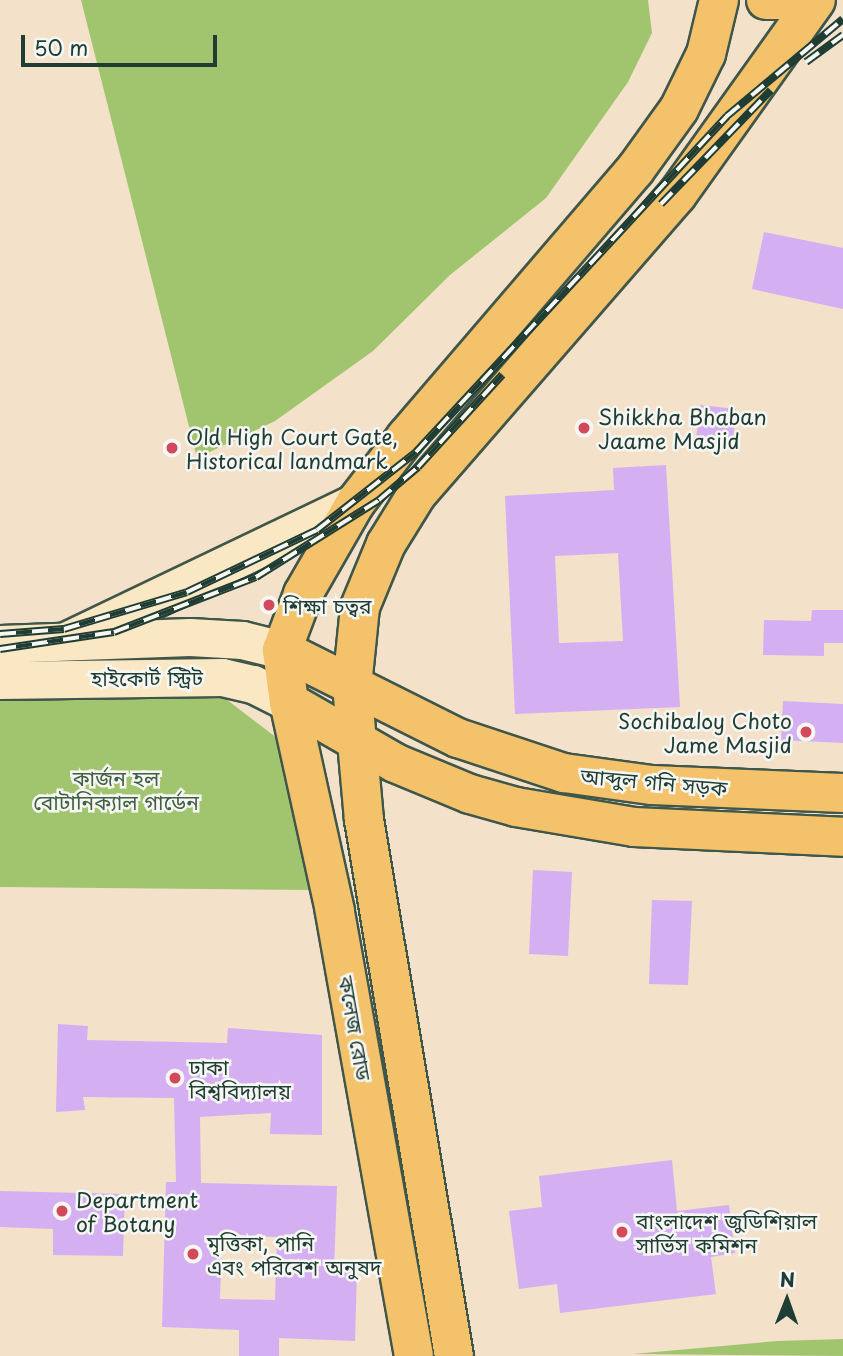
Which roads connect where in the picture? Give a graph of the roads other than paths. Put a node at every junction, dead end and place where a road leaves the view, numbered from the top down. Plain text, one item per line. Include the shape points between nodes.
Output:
1 (719, 0) edge
2 (766, 0) edge
3 (789, 0) edge
4 (816, 0) edge
5 (356, 502) junction
6 (68, 640) junction
7 (0, 644) edge
8 (282, 650) junction
9 (0, 680) edge
10 (352, 686) junction
11 (289, 702) junction
12 (357, 743) junction
13 (843, 793) edge
14 (843, 837) edge
15 (414, 1356) edge
16 (454, 1356) edge

1 - 5 main road via 706,54 664,131
2 - 3 main road
4 - 10 main road, কলেজ রোড via 677,195 412,502 367,584 356,628
5 - 6 main road
5 - 8 main road via 303,594
6 - 7 main road, হাইকোর্ট স্ট্রিট
6 - 8 main road, হাইকোর্ট স্ট্রিট via 190,637 242,640
8 - 10 main road, আব্দুল গনি সড়ক
8 - 11 main road, কলেজ রোড
9 - 11 main road, হাইকোর্ট স্ট্রিট via 222,677 253,684
10 - 12 main road, কলেজ রোড
10 - 13 main road, আব্দুল গনি সড়ক via 458,738 564,773 652,785
11 - 12 main road, আব্দুল গনি সড়ক
11 - 15 main road, কলেজ রোড via 335,911
12 - 14 main road, আব্দুল গনি সড়ক via 470,794 571,819 634,827
12 - 16 main road, কলেজ রোড via 390,983

